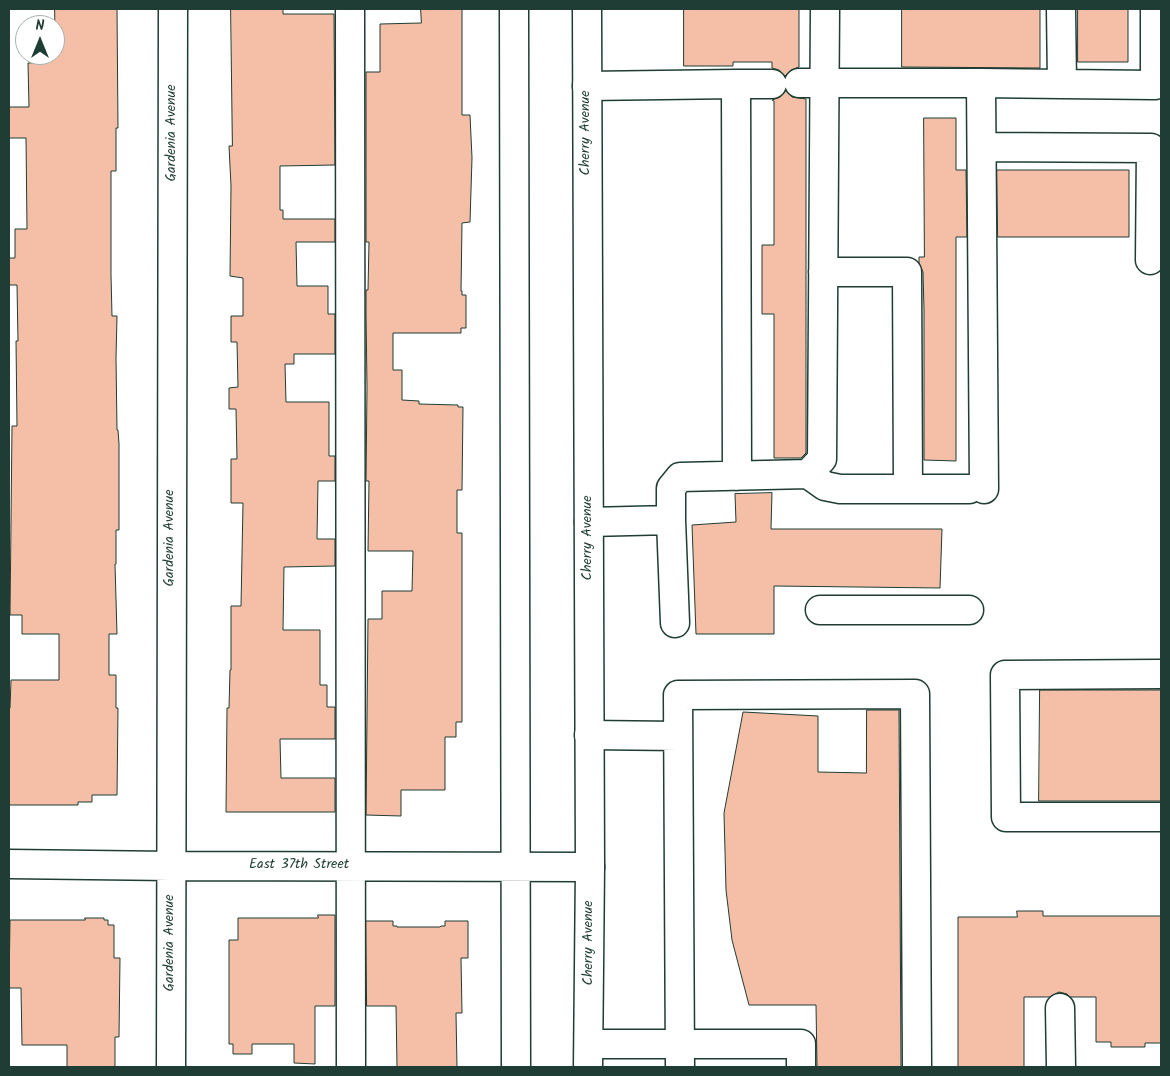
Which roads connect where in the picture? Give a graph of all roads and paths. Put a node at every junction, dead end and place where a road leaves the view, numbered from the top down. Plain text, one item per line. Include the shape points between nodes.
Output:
1 (173, 9) edge
2 (350, 9) edge
3 (514, 9) edge
4 (587, 9) edge
5 (825, 9) edge
6 (1061, 9) edge
7 (1155, 9) edge
8 (981, 83) junction
9 (736, 84) junction
10 (798, 84) junction
11 (1062, 84) junction
12 (587, 86) junction
13 (982, 146) junction
14 (1156, 148) edge
15 (1150, 260) dead end
16 (823, 272) junction
17 (808, 474) junction
18 (737, 476) junction
19 (908, 489) junction
20 (671, 520) junction
21 (589, 522) junction
22 (820, 610) dead end
23 (969, 610) dead end
24 (675, 623) dead end
25 (1161, 674) edge
26 (589, 735) junction
27 (678, 736) junction
28 (1161, 817) edge
29 (9, 864) edge
30 (170, 866) junction
31 (350, 866) junction
32 (517, 867) junction
33 (590, 867) junction
34 (1060, 1008) dead end
35 (589, 1056) edge
36 (680, 1056) edge
37 (171, 1067) edge
38 (351, 1067) edge
39 (516, 1067) edge
40 (801, 1067) edge
41 (917, 1067) edge
42 (1061, 1067) edge

1 - 30 street, Gardenia Avenue
2 - 31 street
3 - 32 street
4 - 12 street, Cherry Avenue
5 - 10 street
6 - 11 street
7 - 11 street via 1155,85
8 - 10 street
8 - 11 street
8 - 13 street
9 - 10 street
9 - 12 street
9 - 18 street
10 - 16 street
12 - 21 street, Cherry Avenue
13 - 14 street
13 - 19 street via 976,489
14 - 15 street
16 - 17 street via 822,459
16 - 19 street via 907,272
17 - 18 street
17 - 19 street via 825,486 840,489
18 - 20 street via 680,477 671,488
20 - 21 street
20 - 24 street
21 - 26 street, Cherry Avenue
22 - 23 street
25 - 28 street via 1005,675 1006,817
26 - 27 street
26 - 33 street, Cherry Avenue
27 - 36 street
27 - 41 street via 678,695 915,694
29 - 30 street, East 37th Street
30 - 31 street, East 37th Street
30 - 37 street, Gardenia Avenue
31 - 32 street, East 37th Street
31 - 38 street
32 - 33 street, East 37th Street
32 - 39 street
33 - 35 street, Cherry Avenue
34 - 42 street
35 - 36 street
36 - 40 street via 801,1044

